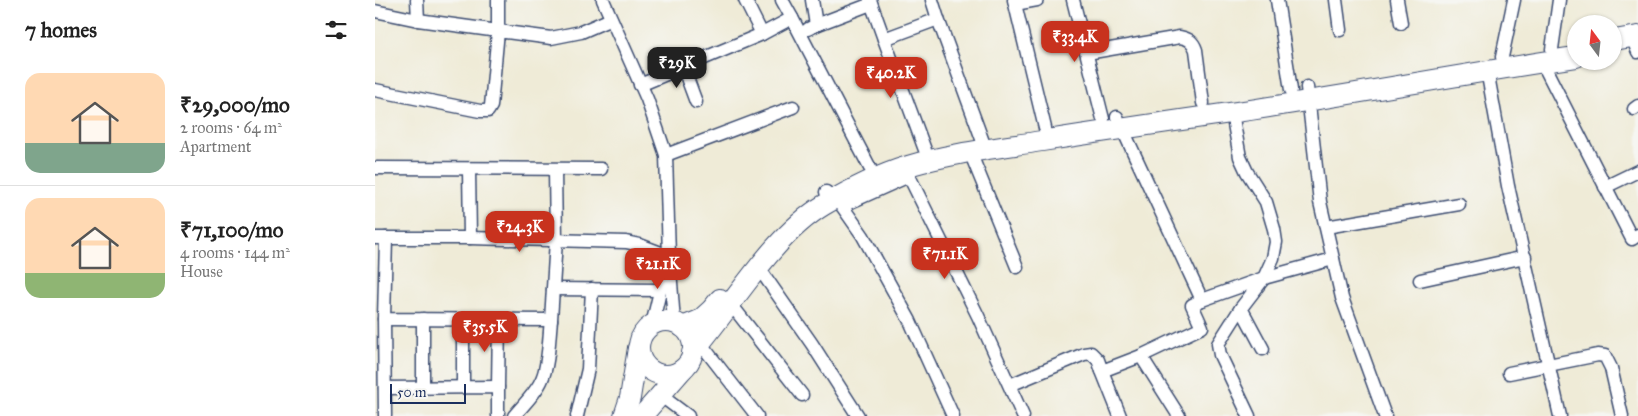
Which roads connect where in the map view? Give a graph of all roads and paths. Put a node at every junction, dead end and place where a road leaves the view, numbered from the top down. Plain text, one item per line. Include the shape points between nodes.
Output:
1 (417, 0) edge
2 (498, 0) edge
3 (603, 0) edge
4 (745, 0) edge
5 (782, 0) edge
6 (812, 0) edge
7 (932, 0) edge
8 (1037, 0) edge
9 (1073, 0) edge
10 (1277, 0) edge
11 (1336, 0) edge
12 (1397, 0) edge
13 (1514, 0) edge
14 (1559, 0) edge
15 (871, 2) edge
16 (1014, 2) edge
17 (375, 10) edge
18 (792, 18) junction
19 (611, 19) junction
20 (937, 19) junction
21 (418, 20) junction
22 (1401, 23) dead end
23 (816, 25) junction
24 (1340, 30) dead end
25 (498, 31) junction
26 (799, 33) junction
27 (762, 34) junction
28 (884, 39) junction
29 (1567, 49) edge
30 (1087, 53) junction
31 (1547, 55) junction
32 (1567, 56) edge
33 (1502, 57) junction
34 (683, 67) junction
35 (1487, 70) junction
36 (640, 85) junction
37 (375, 90) edge
38 (1302, 92) junction
39 (696, 102) dead end
40 (1203, 103) junction
41 (793, 107) dead end
42 (1232, 113) junction
43 (1114, 121) junction
44 (1045, 128) junction
45 (979, 146) junction
46 (925, 150) junction
47 (666, 155) junction
48 (905, 167) junction
49 (375, 168) edge
50 (870, 168) junction
51 (469, 169) junction
52 (601, 169) dead end
53 (555, 170) junction
54 (1638, 171) edge
55 (1605, 187) junction
56 (834, 199) junction
57 (1459, 204) dead end
58 (1326, 227) junction
59 (1638, 235) edge
60 (380, 238) edge
61 (470, 238) junction
62 (556, 240) junction
63 (669, 256) junction
64 (1525, 257) junction
65 (1333, 259) junction
66 (1017, 267) dead end
67 (759, 268) junction
68 (1264, 278) junction
69 (1420, 280) dead end
70 (553, 289) junction
71 (592, 289) junction
72 (660, 290) junction
73 (1202, 300) junction
74 (730, 303) junction
75 (1241, 308) junction
76 (385, 319) junction
77 (423, 320) junction
78 (463, 320) junction
79 (499, 320) junction
80 (551, 320) junction
81 (678, 324) junction
82 (652, 325) junction
83 (638, 348) junction
84 (1263, 349) dead end
85 (694, 354) junction
86 (1141, 356) junction
87 (1549, 365) junction
88 (1102, 370) junction
89 (1509, 374) dead end
90 (1010, 385) junction
91 (463, 387) junction
92 (498, 387) junction
93 (385, 388) junction
94 (423, 388) junction
95 (660, 395) junction
96 (802, 395) dead end
97 (647, 414) edge
98 (385, 416) edge
99 (498, 416) edge
100 (514, 416) edge
101 (577, 416) edge
102 (624, 416) edge
103 (688, 416) edge
104 (757, 416) edge
105 (858, 416) edge
106 (953, 416) edge
107 (1023, 416) edge
108 (1121, 416) edge
109 (1179, 416) edge
110 (1249, 416) edge
111 (1385, 416) edge
112 (1560, 416) edge
113 (1622, 416) edge

1 - 21 street
2 - 25 street
3 - 19 street
4 - 27 street
5 - 18 street
6 - 23 street
7 - 20 street
8 - 16 street
9 - 30 street
10 - 38 street
11 - 24 street
12 - 22 street
13 - 33 street
14 - 31 street
15 - 23 street
15 - 28 street
16 - 44 street
17 - 21 street
18 - 26 street
18 - 27 street
19 - 25 street via 581,32 551,38
19 - 36 street
20 - 28 street
20 - 45 street
21 - 25 street
23 - 26 street
25 - 37 street via 491,106 487,111
26 - 50 street
27 - 34 street
28 - 46 street
29 - 31 main road
30 - 40 street via 1187,38 1196,50
30 - 43 street
31 - 32 main road
31 - 33 main road
31 - 35 main road
31 - 55 street
33 - 38 main road
34 - 36 street
34 - 39 street
35 - 38 main road
35 - 64 street via 1508,186
36 - 47 street
38 - 40 main road
38 - 42 main road
38 - 58 street
40 - 43 main road
41 - 47 street
42 - 43 main road
42 - 68 street via 1243,164 1263,195 1275,229 1273,258
43 - 44 main road
43 - 45 main road
43 - 73 street
44 - 45 main road
45 - 46 main road
45 - 48 main road
45 - 66 street
46 - 48 main road
47 - 63 street
48 - 50 main road
48 - 56 main road
48 - 90 street
49 - 51 street
50 - 56 main road via 844,180
51 - 53 street
51 - 61 street
52 - 53 street
53 - 62 street
54 - 55 street
55 - 59 street via 1632,239
56 - 67 main road via 802,221
56 - 81 main road via 795,213 711,310 700,320
56 - 106 street via 863,236 910,321
57 - 58 street
58 - 65 street
60 - 61 street
60 - 76 street
61 - 62 street
62 - 63 street via 626,242
62 - 70 street
63 - 72 street
63 - 81 street
64 - 69 street
64 - 87 street
65 - 68 street
65 - 111 street via 1342,298
67 - 74 main road
67 - 105 street
68 - 73 street
68 - 75 street
70 - 71 street
70 - 80 street
71 - 72 street
71 - 101 street via 588,369
72 - 82 street
73 - 86 street via 1192,305 1202,327
74 - 85 main road
74 - 96 street
75 - 84 street
75 - 110 street via 1221,338 1218,349
76 - 77 street
76 - 93 street
77 - 78 street
77 - 94 street
78 - 79 street
78 - 91 street
79 - 80 street
79 - 92 street
80 - 100 street via 542,379
81 - 82 main road via 659,322
81 - 85 main road via 691,339
82 - 83 main road via 640,339
83 - 85 main road via 643,364 649,370 666,376 682,370
83 - 102 main road
85 - 95 main road
85 - 104 street
86 - 88 street
86 - 109 street
87 - 89 street
87 - 112 street
87 - 113 street via 1605,356 1611,368
88 - 90 street via 1098,360 1091,354 1084,354
88 - 108 street
90 - 107 street
91 - 92 street
91 - 94 street
92 - 99 street
93 - 94 street
93 - 98 street
95 - 97 main road
95 - 103 street

